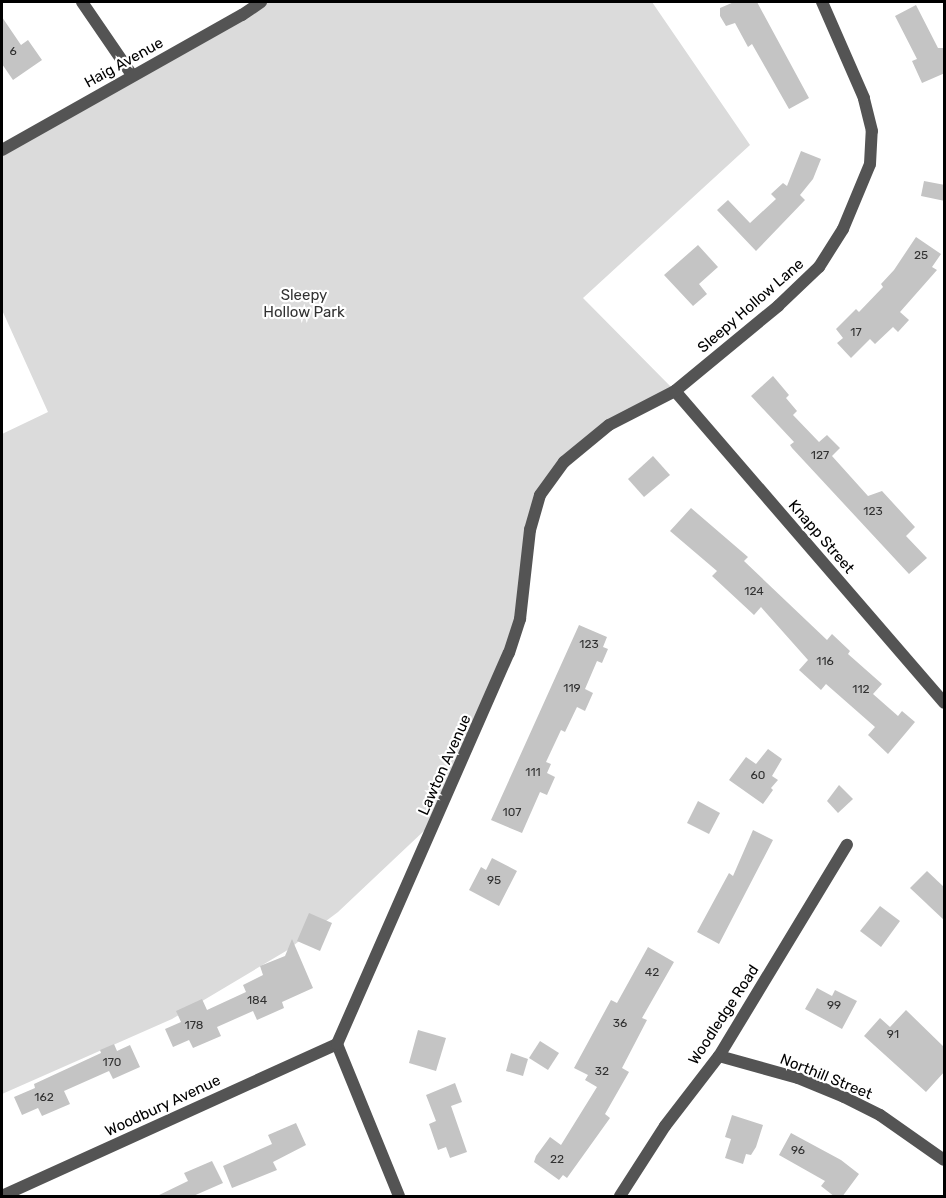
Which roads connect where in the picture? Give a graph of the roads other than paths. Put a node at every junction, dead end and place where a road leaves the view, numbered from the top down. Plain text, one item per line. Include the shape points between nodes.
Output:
1 (82, 2) edge
2 (261, 2) edge
3 (822, 2) edge
4 (132, 75) junction
5 (2, 150) edge
6 (675, 391) junction
7 (945, 703) edge
8 (847, 845) dead end
9 (337, 1044) junction
10 (719, 1056) junction
11 (945, 1160) edge
12 (2, 1196) edge
13 (399, 1197) edge
14 (620, 1197) edge

1 - 4 street
2 - 4 street, Haig Avenue
3 - 6 street, Sleepy Hollow Lane via 864,98 872,131 870,164 843,229 819,267
4 - 5 street, Haig Avenue
6 - 7 street, Knapp Street
6 - 9 street, Lawton Avenue via 609,425 564,462 540,495 530,530 520,619 509,653
8 - 10 street, Woodledge Road
9 - 12 street, Woodbury Avenue
9 - 13 street
10 - 11 street, Northill Street via 798,1078 844,1097 880,1115
10 - 14 street, Woodledge Road via 665,1126

